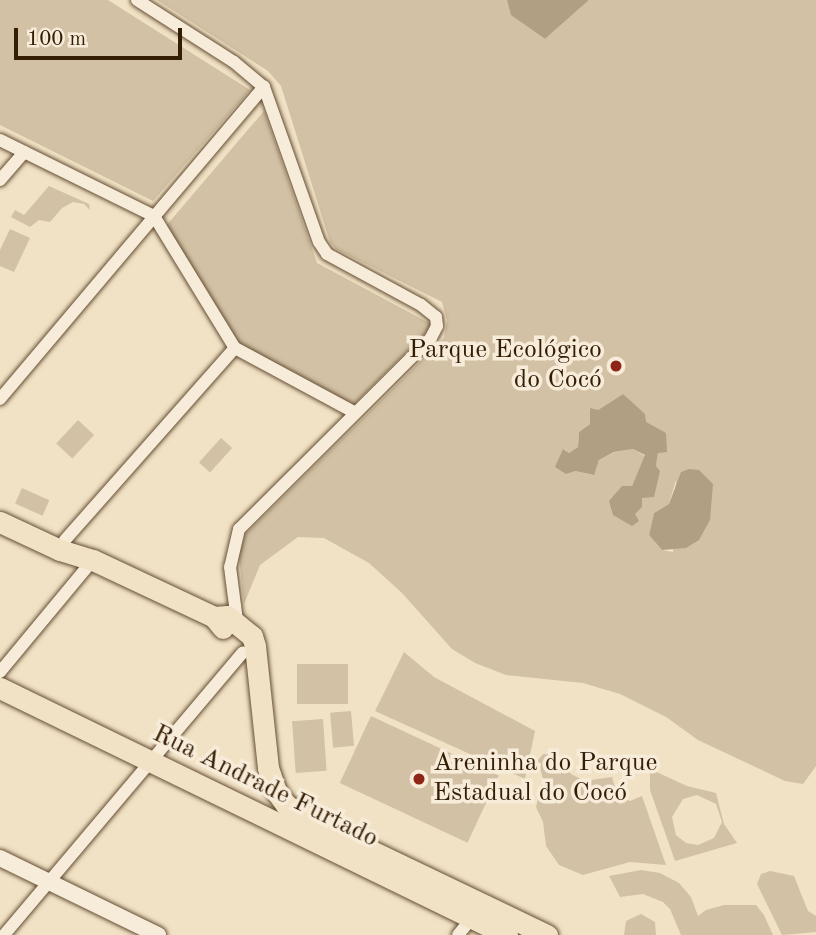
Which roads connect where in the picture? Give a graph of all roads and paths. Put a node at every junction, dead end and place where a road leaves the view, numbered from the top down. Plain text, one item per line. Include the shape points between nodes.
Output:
1 (137, 0) edge
2 (264, 88) junction
3 (0, 140) edge
4 (24, 152) junction
5 (0, 180) edge
6 (154, 216) junction
7 (235, 348) junction
8 (0, 399) edge
9 (354, 412) junction
10 (0, 508) edge
11 (0, 522) edge
12 (65, 540) junction
13 (93, 560) junction
14 (214, 617) junction
15 (237, 621) junction
16 (243, 652) junction
17 (0, 672) edge
18 (0, 688) edge
19 (248, 690) junction
20 (265, 730) junction
21 (149, 762) junction
22 (256, 763) junction
23 (256, 814) junction
24 (0, 859) edge
25 (47, 881) junction
26 (477, 911) junction
27 (4, 935) edge
28 (158, 935) edge
29 (458, 935) edge
30 (507, 935) edge
31 (547, 935) edge

1 - 2 street via 234,62
2 - 6 street
2 - 9 street via 327,254 436,317 435,333
3 - 4 street
4 - 5 street
4 - 6 street
6 - 7 street
6 - 8 street
7 - 9 street
7 - 12 street
9 - 15 street via 239,529 230,567
10 - 12 main road
11 - 13 main road
12 - 13 main road
13 - 14 main road
13 - 17 street
14 - 15 main road
14 - 16 main road via 235,635
15 - 20 main road via 256,646
16 - 19 main road
16 - 21 street
18 - 21 main road, Rua Andrade Furtado
19 - 20 main road
19 - 22 main road
20 - 22 main road
20 - 26 main road via 272,782 286,805
21 - 23 main road, Rua Andrade Furtado
21 - 25 street
22 - 23 main road via 264,798
23 - 26 main road, Rua Andrade Furtado
24 - 25 street
25 - 27 street
25 - 28 street
26 - 29 street
26 - 30 main road, Rua Andrade Furtado
26 - 31 main road

